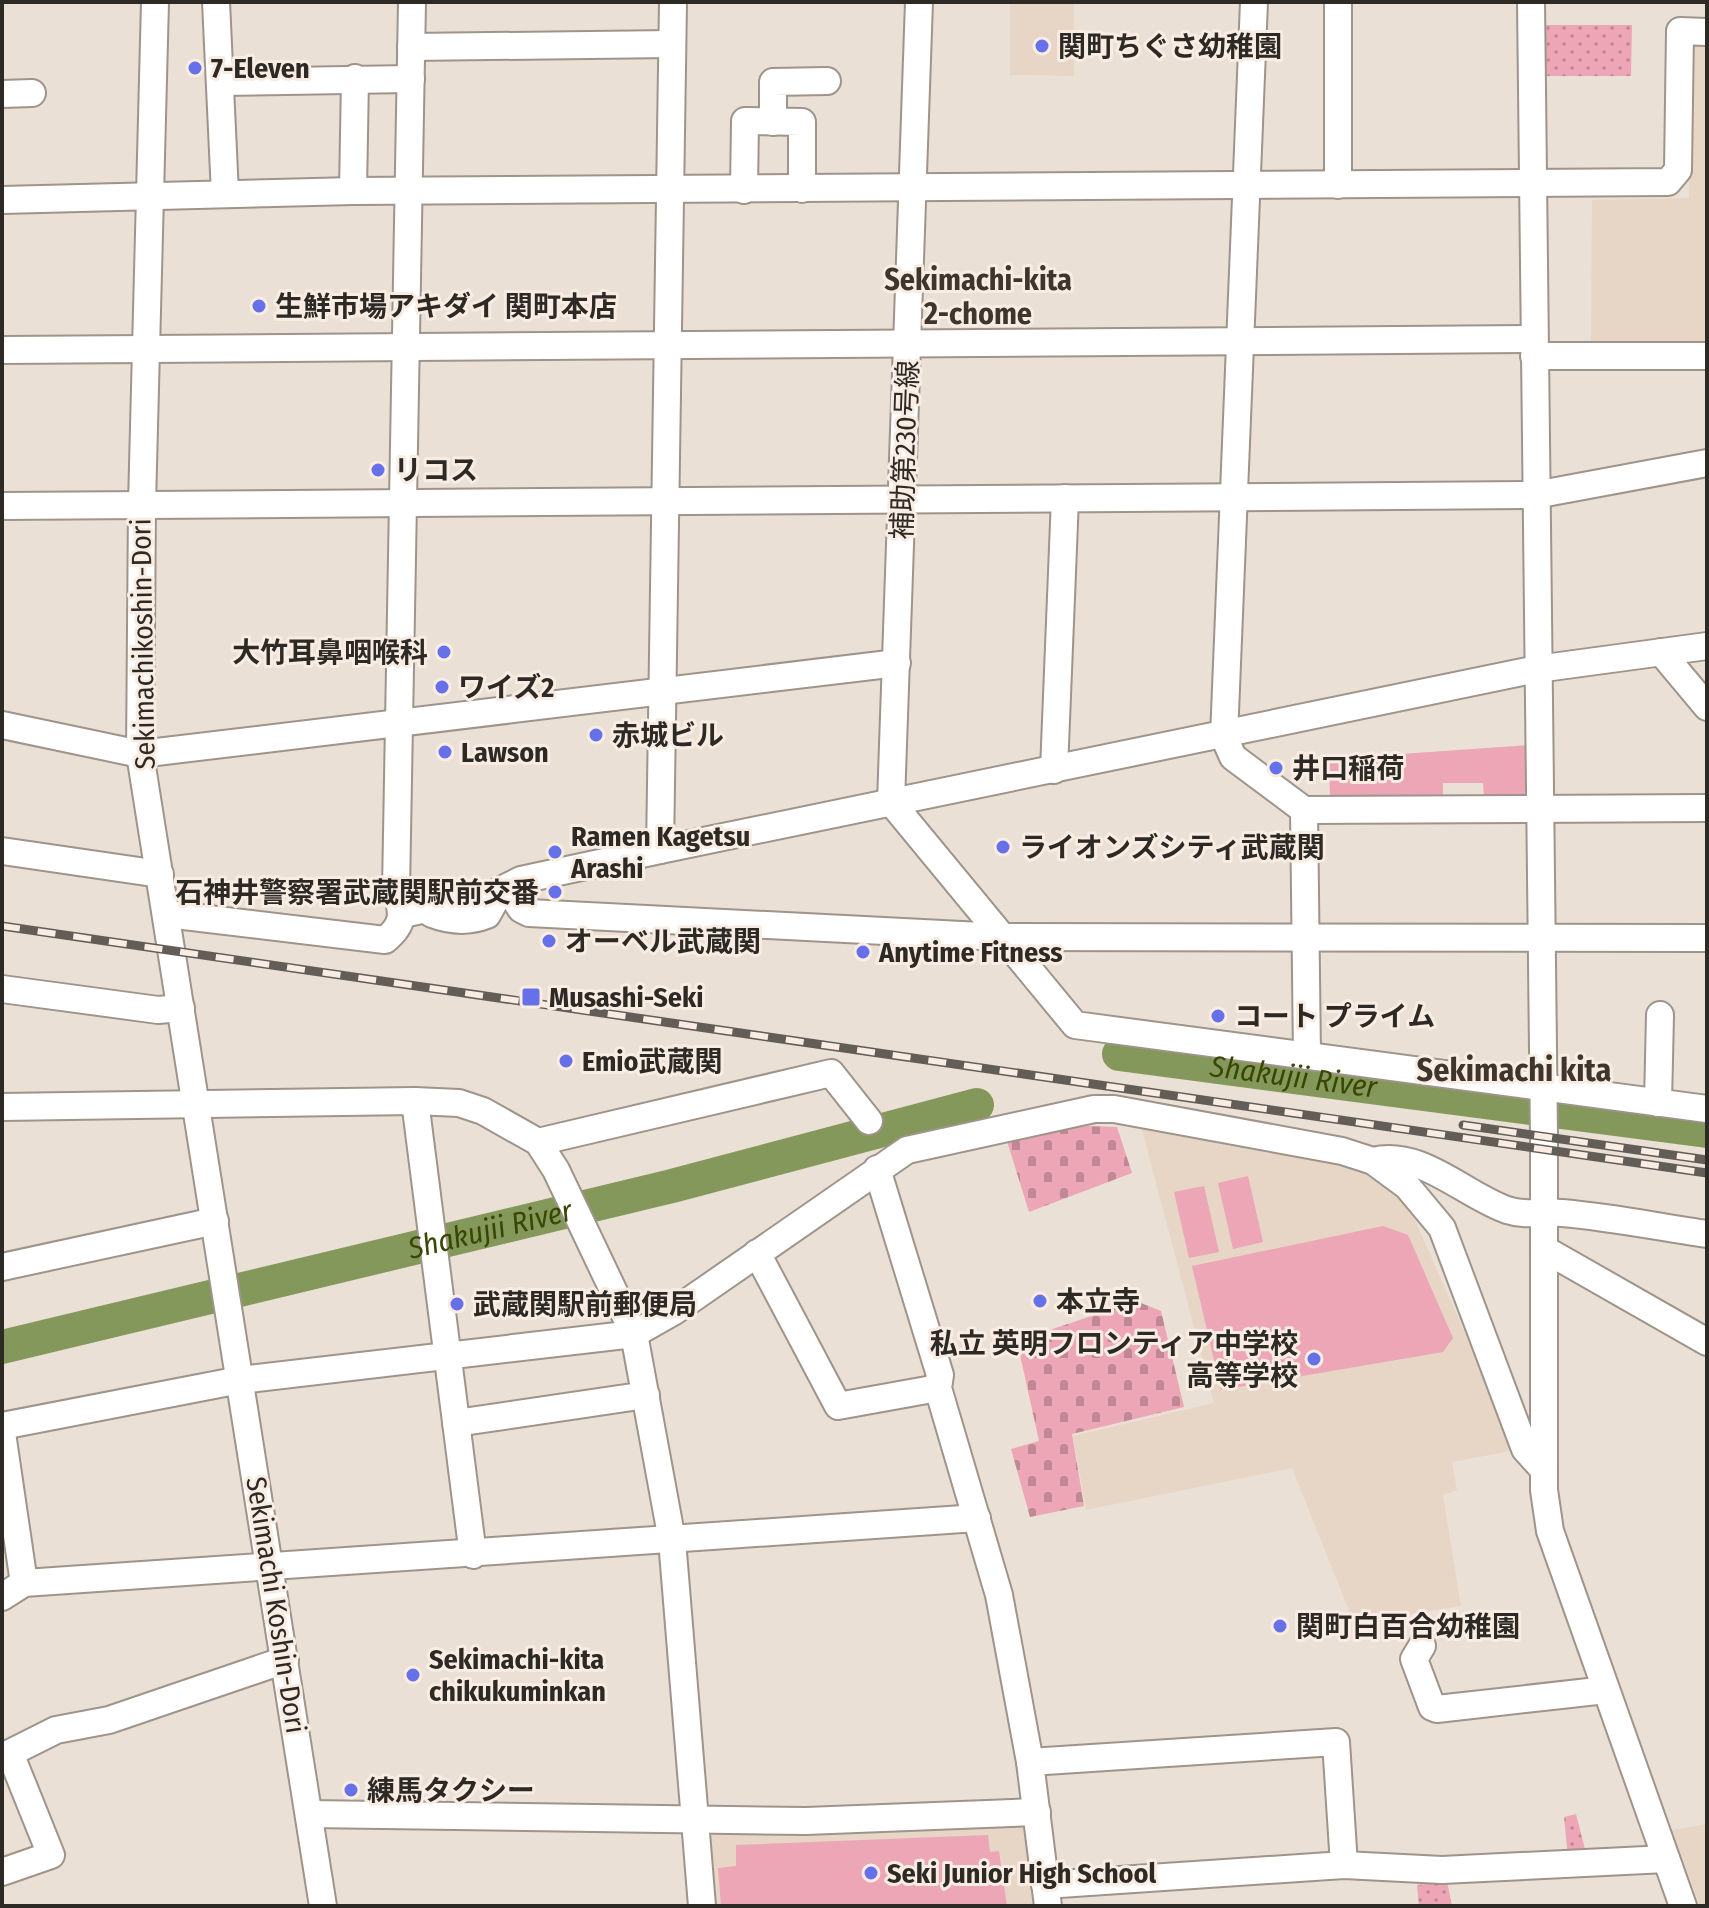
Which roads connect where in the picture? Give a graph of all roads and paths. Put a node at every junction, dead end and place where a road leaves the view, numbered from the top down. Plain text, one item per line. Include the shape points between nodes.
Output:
1 (155, 2) edge
2 (216, 2) edge
3 (412, 2) edge
4 (673, 2) edge
5 (919, 2) edge
6 (1254, 2) edge
7 (1338, 2) edge
8 (1531, 2) edge
9 (1707, 32) edge
10 (672, 44) junction
11 (411, 47) junction
12 (355, 78) junction
13 (411, 79) junction
14 (827, 81) dead end
15 (221, 82) junction
16 (32, 93) dead end
17 (2, 94) edge
18 (773, 122) junction
19 (1533, 183) junction
20 (1338, 185) junction
21 (1246, 186) junction
22 (915, 187) junction
23 (802, 189) junction
24 (744, 190) junction
25 (353, 191) junction
26 (410, 191) junction
27 (670, 191) junction
28 (225, 194) junction
29 (152, 195) junction
30 (2, 200) edge
31 (1240, 341) junction
32 (667, 345) junction
33 (908, 346) junction
34 (1534, 347) junction
35 (148, 348) junction
36 (408, 348) junction
37 (2, 350) edge
38 (1707, 356) edge
39 (1707, 463) edge
40 (1535, 495) junction
41 (1233, 497) junction
42 (1065, 498) junction
43 (903, 499) junction
44 (666, 500) junction
45 (142, 504) junction
46 (404, 504) junction
47 (2, 506) edge
48 (1707, 646) edge
49 (1661, 652) junction
50 (897, 663) junction
51 (1537, 669) junction
52 (662, 689) junction
53 (1707, 707) edge
54 (400, 720) junction
55 (2, 725) edge
56 (1224, 737) junction
57 (140, 754) junction
58 (1054, 770) junction
59 (891, 802) junction
60 (1707, 808) edge
61 (1304, 810) junction
62 (1539, 810) junction
63 (660, 850) junction
64 (2, 851) edge
65 (160, 874) junction
66 (504, 890) junction
67 (413, 912) junction
68 (167, 914) junction
69 (1001, 937) junction
70 (1306, 937) junction
71 (1540, 937) junction
72 (1707, 938) edge
73 (2, 989) edge
74 (181, 1008) junction
75 (1660, 1015) dead end
76 (1307, 1056) junction
77 (1542, 1092) junction
78 (415, 1101) junction
79 (196, 1103) junction
80 (1658, 1103) junction
81 (2, 1107) edge
82 (1707, 1109) edge
83 (869, 1121) dead end
84 (538, 1142) junction
85 (1373, 1161) junction
86 (877, 1169) junction
87 (1543, 1212) junction
88 (215, 1221) junction
89 (1707, 1234) edge
90 (1544, 1249) junction
91 (757, 1253) junction
92 (2, 1267) edge
93 (226, 1292) joint
94 (634, 1334) junction
95 (1707, 1342) edge
96 (447, 1355) junction
97 (240, 1380) junction
98 (938, 1388) junction
99 (646, 1395) junction
100 (456, 1423) junction
101 (2, 1426) edge
102 (2, 1433) edge
103 (1543, 1469) junction
104 (977, 1518) junction
105 (672, 1540) junction
106 (473, 1555) junction
107 (270, 1566) junction
108 (13, 1590) edge
109 (1422, 1646) dead end
110 (285, 1660) junction
111 (1606, 1690) junction
112 (6, 1755) edge
113 (1030, 1762) junction
114 (1037, 1812) junction
115 (309, 1814) junction
116 (695, 1817) junction
117 (1666, 1859) junction
118 (1344, 1865) junction
119 (2, 1872) edge
120 (1047, 1895) edge
121 (323, 1906) edge
122 (702, 1906) edge
123 (1683, 1906) edge

1 - 29 street, Sekimachikoshin-Dori
2 - 15 street
3 - 11 street
4 - 10 street
5 - 22 street, 補助第230号線
6 - 21 street
7 - 20 street
8 - 19 street
9 - 19 street via 1680,31 1678,170 1668,182
10 - 11 street
10 - 27 street
11 - 13 street
12 - 13 street
12 - 15 street
12 - 25 street
13 - 26 street
14 - 18 street via 773,82
15 - 28 street
16 - 17 street
18 - 23 street via 802,122
18 - 24 street via 745,121
19 - 20 street
19 - 34 street
20 - 21 street
21 - 22 street
21 - 31 street
22 - 23 street
22 - 33 street, 補助第230号線
23 - 24 street
24 - 27 street
25 - 26 street
25 - 28 street
26 - 27 street
26 - 36 street
27 - 32 street
28 - 29 street
29 - 30 street
29 - 35 street, Sekimachikoshin-Dori
31 - 33 street
31 - 34 street
31 - 41 street
32 - 33 street
32 - 36 street
32 - 44 street
33 - 43 street, 補助第230号線
34 - 38 street
34 - 40 street
35 - 36 street
35 - 37 street
35 - 45 street, Sekimachikoshin-Dori
36 - 46 street
39 - 40 street
40 - 41 street
40 - 51 street
41 - 42 street
41 - 56 street
42 - 43 street
42 - 58 street
43 - 44 street
43 - 50 street, 補助第230号線
44 - 46 street
44 - 52 street
45 - 46 street
45 - 47 street
45 - 57 street, Sekimachikoshin-Dori
46 - 54 street
48 - 49 street
49 - 51 street
49 - 53 street
50 - 52 street
50 - 59 street, 補助第230号線
51 - 56 street
51 - 62 street
52 - 54 street
52 - 63 street
54 - 57 street
54 - 67 street via 396,890
55 - 57 street
56 - 58 street
56 - 61 street via 1233,757
57 - 65 street, Sekimachikoshin-Dori
58 - 59 street
59 - 63 street
59 - 69 street
60 - 62 street
61 - 62 street
61 - 70 street
62 - 71 street
63 - 66 street via 521,880
64 - 65 street
65 - 68 street, Sekimachikoshin-Dori
66 - 67 street via 487,915 478,919 447,920
66 - 69 street via 529,913
67 - 68 street via 385,940
68 - 74 street, Sekimachikoshin-Dori
69 - 70 street
69 - 76 street via 1075,1025
70 - 71 street
70 - 76 street
71 - 72 street
71 - 77 street
73 - 74 street via 158,1010
74 - 79 street, Sekimachikoshin-Dori
75 - 80 street
76 - 77 street
77 - 80 street
77 - 87 street
78 - 79 street
78 - 84 street via 459,1103 483,1111
78 - 96 street
79 - 81 street
79 - 88 street, Sekimachikoshin-Dori
80 - 82 street
83 - 84 street via 831,1073
84 - 94 street
85 - 86 street via 1327,1148 1094,1109 907,1150
85 - 87 street via 1408,1161 1504,1209
85 - 103 street via 1421,1199 1442,1228 1525,1449
86 - 91 street
86 - 98 street via 940,1375
87 - 89 street
87 - 90 street
88 - 92 street
88 - 93 street, Sekimachikoshin-Dori
90 - 95 street
90 - 103 street
91 - 94 street
91 - 98 street via 838,1406
93 - 97 street, Sekimachi Koshin-Dori
94 - 96 street
94 - 99 street
96 - 97 street
96 - 100 street
97 - 101 street
97 - 107 street, Sekimachi Koshin-Dori
98 - 104 street
99 - 100 street
99 - 105 street
100 - 106 street
102 - 108 street
103 - 111 street via 1550,1531
104 - 105 street
104 - 113 street via 999,1595
105 - 106 street
105 - 116 street
106 - 107 street
107 - 108 street
107 - 110 street, Sekimachi Koshin-Dori
109 - 111 street via 1414,1659 1437,1709
110 - 112 street via 109,1720 56,1730
110 - 115 street, Sekimachi Koshin-Dori
111 - 117 street
112 - 119 street via 51,1855
113 - 114 street
113 - 118 street via 1336,1742
114 - 116 street via 806,1821
114 - 120 street
115 - 116 street
115 - 121 street, Sekimachi Koshin-Dori
116 - 122 street
117 - 118 street via 1442,1870
117 - 123 street
118 - 120 street

